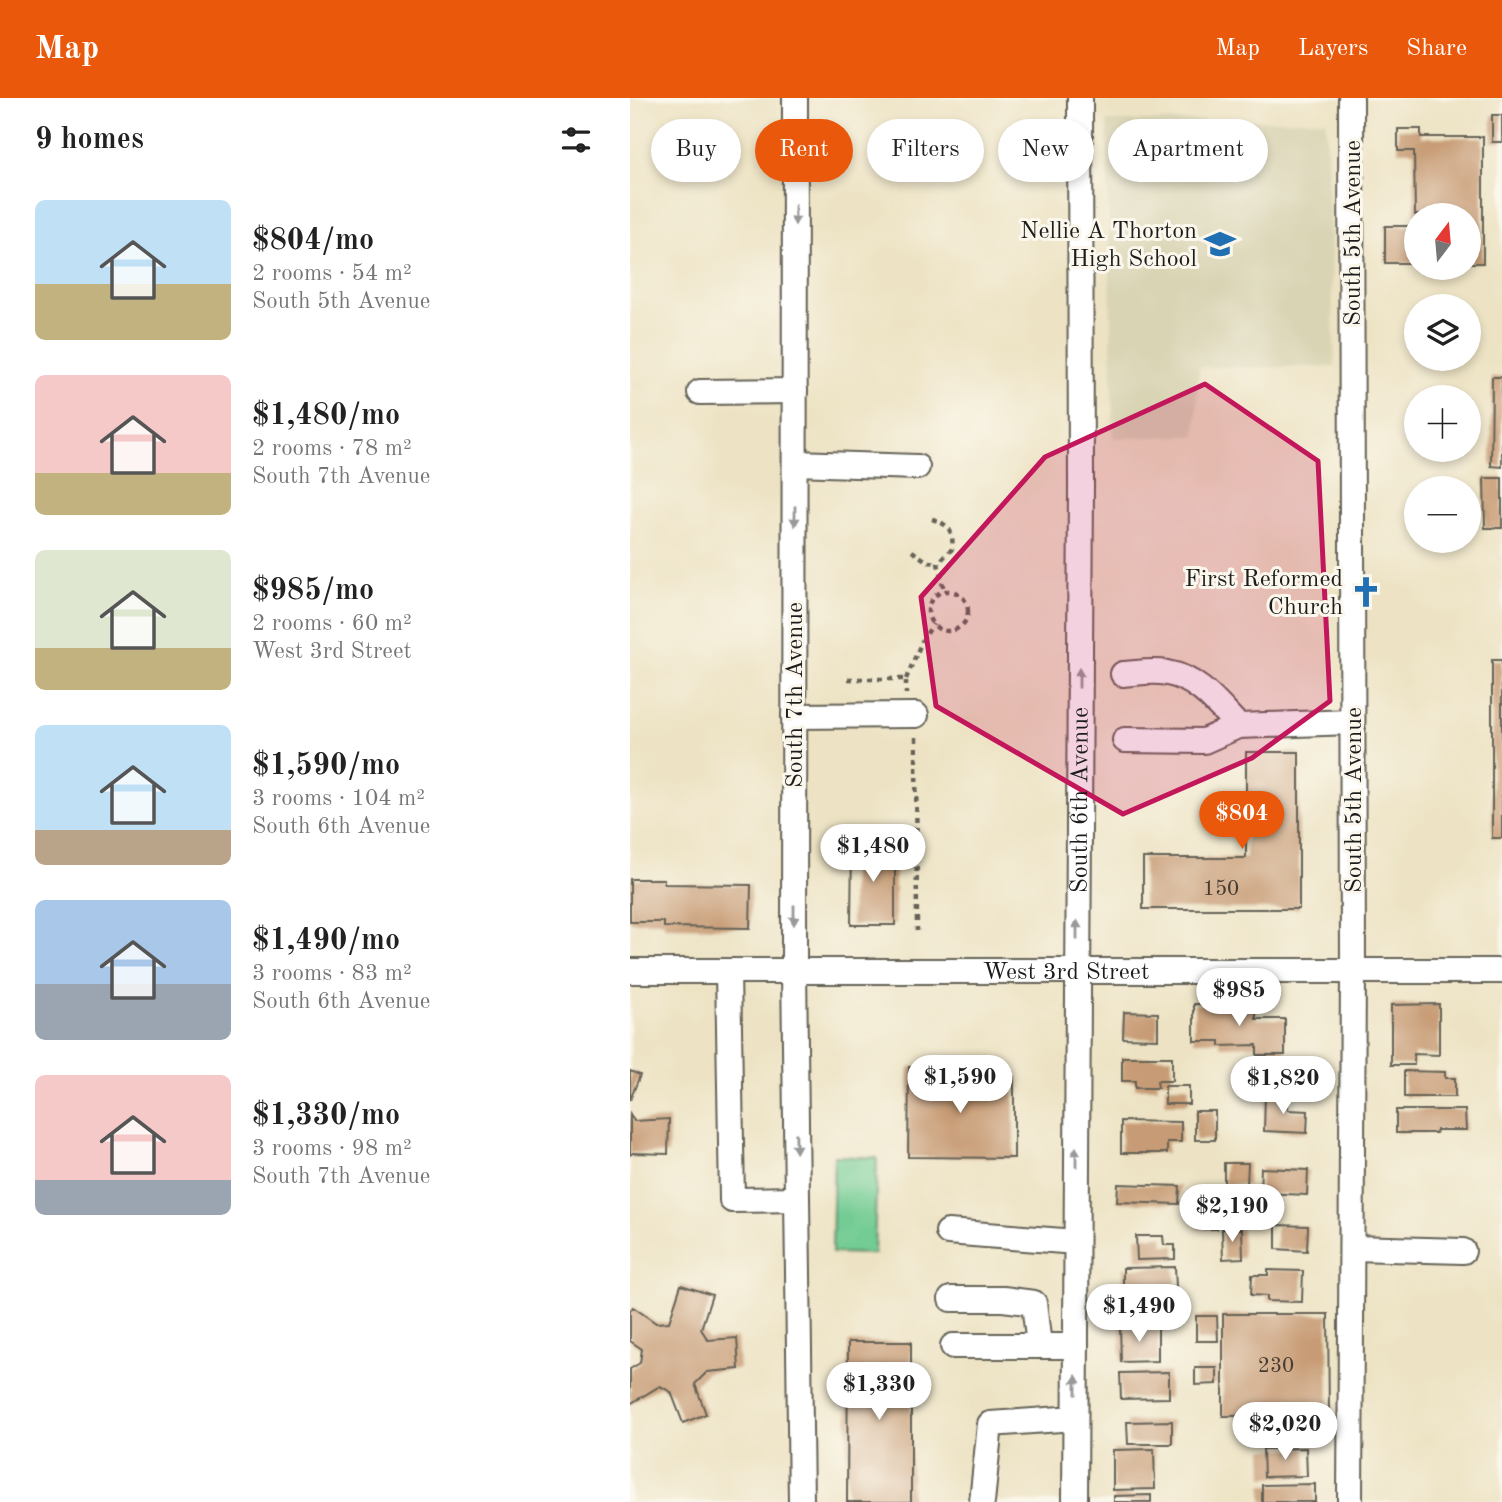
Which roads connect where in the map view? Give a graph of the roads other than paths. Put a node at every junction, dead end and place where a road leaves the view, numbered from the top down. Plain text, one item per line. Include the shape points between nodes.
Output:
1 (795, 98) edge
2 (1080, 98) edge
3 (1351, 98) edge
4 (795, 391) junction
5 (700, 392) dead end
6 (795, 463) junction
7 (917, 467) dead end
8 (1123, 674) dead end
9 (911, 715) road end
10 (794, 716) junction
11 (1353, 722) junction
12 (1238, 726) junction
13 (1125, 740) dead end
14 (794, 970) junction
15 (630, 971) edge
16 (728, 971) junction
17 (1077, 971) junction
18 (1502, 971) edge
19 (1353, 972) junction
20 (797, 1199) junction
21 (948, 1232) dead end
22 (1076, 1242) junction
23 (1352, 1248) junction
24 (1463, 1251) dead end
25 (951, 1299) dead end
26 (953, 1346) dead end
27 (1039, 1346) junction
28 (1076, 1346) junction
29 (1076, 1418) junction
30 (801, 1502) edge
31 (982, 1502) edge
32 (1075, 1502) edge
33 (1350, 1502) edge

1 -> 4 street, South 7th Avenue
17 -> 2 street, South 6th Avenue
3 - 11 street, South 5th Avenue
4 - 5 street
4 - 6 street, South 7th Avenue
6 - 7 street
6 -> 10 street, South 7th Avenue
8 - 12 street via 1166,673 1189,680
9 - 10 street
10 -> 14 street, South 7th Avenue
11 - 12 street
11 - 19 street, South 5th Avenue
12 - 13 street via 1204,741
14 - 16 street, West 3rd Street
14 - 17 street, West 3rd Street
14 -> 20 street, South 7th Avenue
15 - 16 street, West 3rd Street
16 - 20 street via 732,1200
17 - 19 street, West 3rd Street
22 -> 17 street, South 6th Avenue
18 - 19 street, West 3rd Street
19 - 23 street, South 5th Avenue
20 - 30 street, South 7th Avenue
21 - 22 street
22 - 28 street, South 6th Avenue
23 - 24 street
23 - 33 street, South 5th Avenue
25 - 27 street via 1034,1303
26 - 27 street
27 - 28 street
29 -> 28 street, South 6th Avenue
29 - 31 street via 990,1424
29 - 32 street, South 6th Avenue

